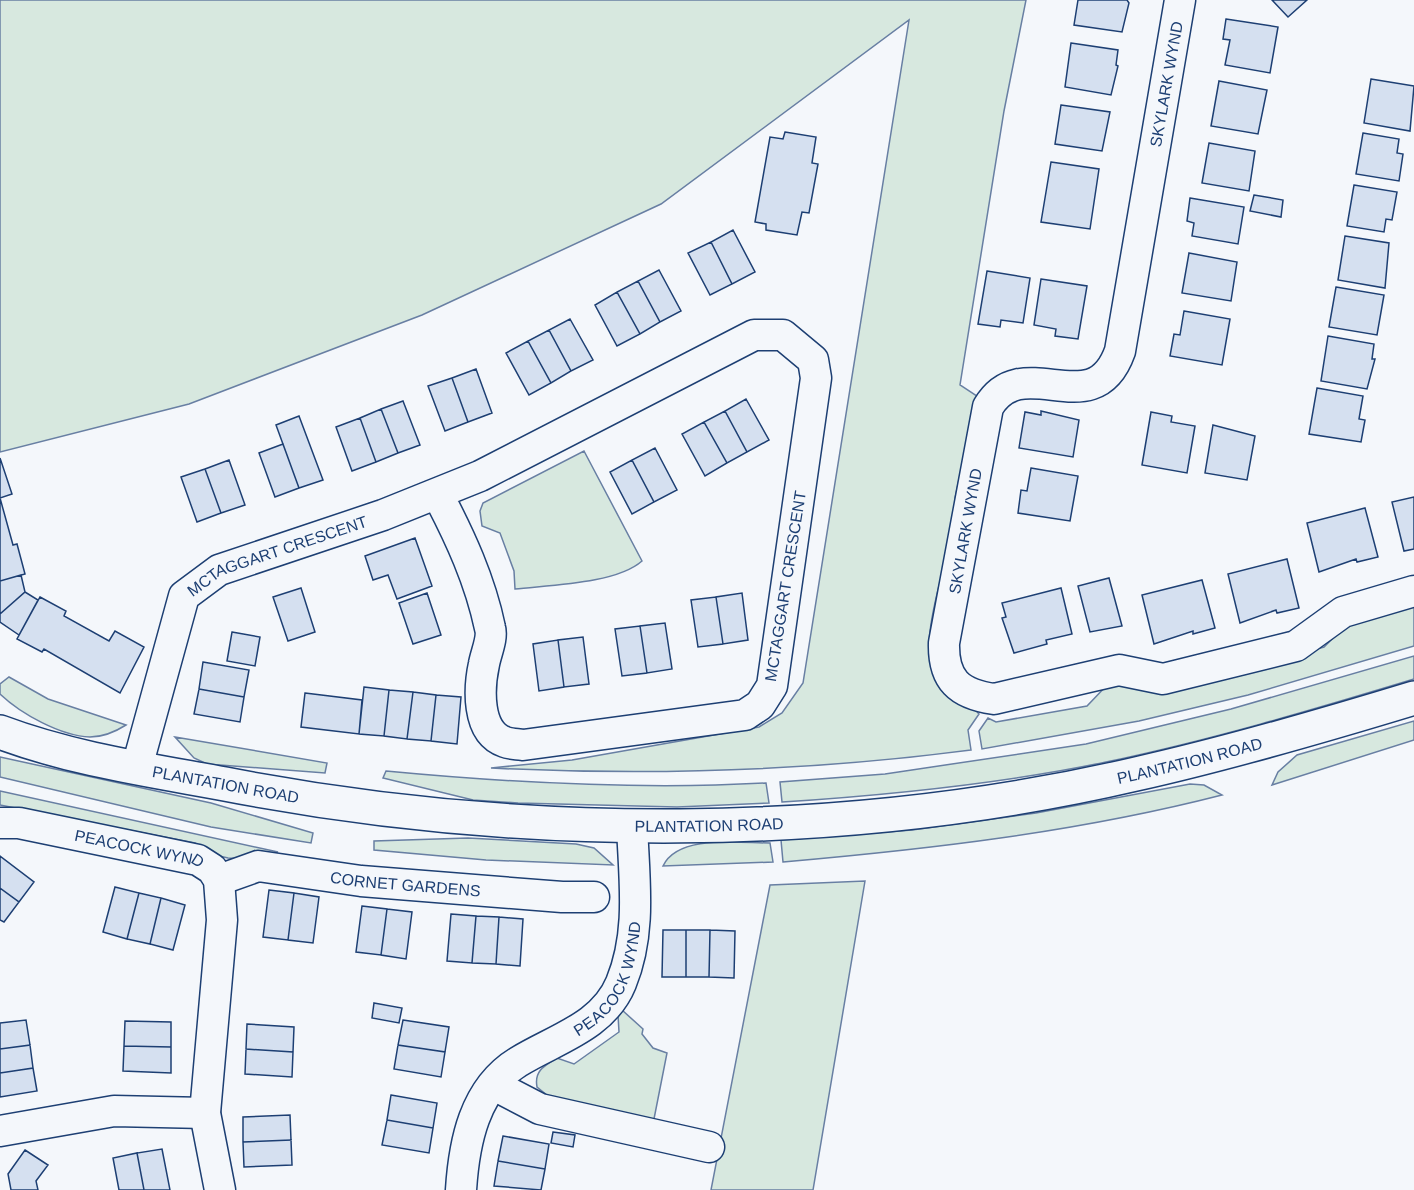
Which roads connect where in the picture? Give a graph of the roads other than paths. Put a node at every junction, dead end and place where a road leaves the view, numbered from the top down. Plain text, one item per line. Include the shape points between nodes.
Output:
1 (1180, 0) edge
2 (438, 495) junction
3 (1414, 591) edge
4 (1414, 698) edge
5 (0, 732) edge
6 (137, 767) junction
7 (0, 823) edge
8 (632, 825) junction
9 (219, 880) junction
10 (594, 897) dead end
11 (494, 1085) junction
12 (205, 1113) junction
13 (0, 1131) edge
14 (709, 1147) dead end
15 (220, 1190) edge
16 (461, 1190) edge

1 - 3 street, SKYLARK WYND via 1114,368 1096,384 1077,388 1027,381 1004,388 988,407 943,662 951,680 978,696 994,699 1119,670 1163,679 1296,646 1343,612
2 - 2 street, MCTAGGART CRESCENT via 471,563 491,631 480,691 491,732 504,742 523,745 745,715 760,705 772,686 816,378 813,360 783,335 754,335
2 - 6 street, MCTAGGART CRESCENT via 219,570 184,596
4 - 8 street, PLANTATION ROAD via 1269,741 1133,775 1017,797 777,823
5 - 6 street, PLANTATION ROAD via 70,754
6 - 8 street, PLANTATION ROAD via 388,811
7 - 9 street, PEACOCK WYND via 20,823 198,861 212,869
8 - 11 street, PEACOCK WYND via 636,912 634,941 621,985 606,1008 581,1029 517,1063
9 - 10 street, CORNET GARDENS via 258,866 361,881
9 - 12 street, PEACOCK WYND via 222,920
11 - 14 street via 540,1109
11 - 16 street, PEACOCK WYND via 479,1105 466,1141
12 - 13 street via 114,1112
12 - 15 street, PEACOCK WYND

